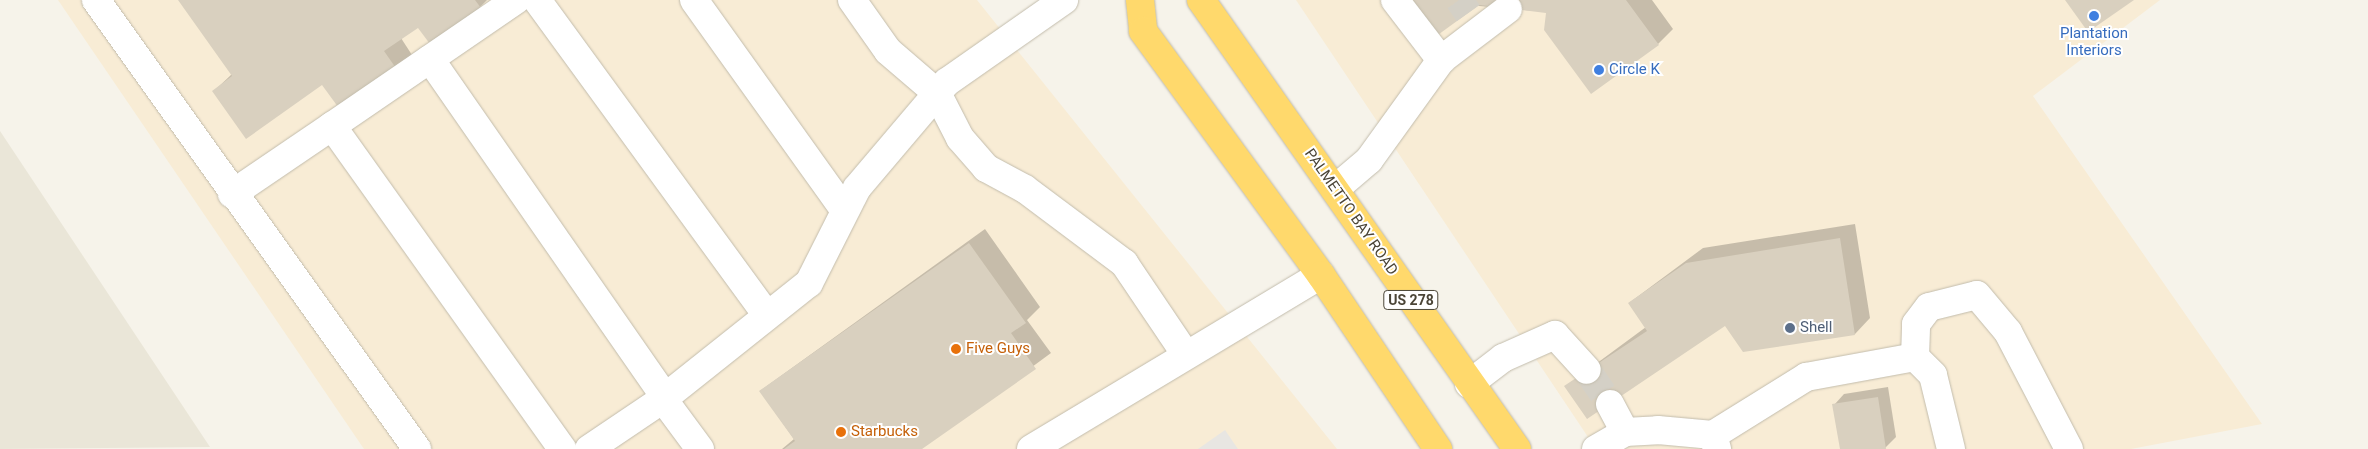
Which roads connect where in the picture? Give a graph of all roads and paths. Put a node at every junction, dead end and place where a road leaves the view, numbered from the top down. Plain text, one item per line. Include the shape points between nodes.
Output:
1 (96, 0) edge
2 (516, 0) edge
3 (537, 0) edge
4 (694, 0) edge
5 (852, 0) edge
6 (1064, 0) edge
7 (1140, 0) edge
8 (1201, 0) edge
9 (1395, 0) edge
10 (1508, 9) dead end
11 (430, 59) junction
12 (1441, 60) junction
13 (937, 92) junction
14 (332, 126) junction
15 (1335, 189) junction
16 (232, 194) junction
17 (845, 211) junction
18 (1321, 275) junction
19 (767, 315) junction
20 (1186, 355) junction
21 (1915, 357) junction
22 (1587, 370) tunnel mouth
23 (1469, 384) junction
24 (664, 398) junction
25 (1610, 404) tunnel mouth
26 (1625, 432) junction
27 (1715, 442) edge
28 (417, 449) edge
29 (562, 449) edge
30 (589, 449) edge
31 (700, 449) edge
32 (1031, 449) edge
33 (1438, 449) edge
34 (1517, 449) edge
35 (1596, 449) edge
36 (1952, 449) edge
37 (2068, 449) edge

1 - 16 lane
2 - 11 lane
3 - 19 lane
4 - 17 lane
5 - 13 lane via 888,51
6 - 13 lane
7 - 18 highway via 1144,31
8 - 15 highway, PALMETTO BAY ROAD / US 278
9 - 12 lane
10 - 12 lane via 1475,22
11 - 14 lane
11 - 24 lane
12 - 15 lane via 1369,160
13 - 17 lane via 856,188
13 - 20 lane via 960,138 986,168 1025,189 1124,263
14 - 16 lane
14 - 29 lane
15 - 23 highway, PALMETTO BAY ROAD / US 278
16 - 28 lane
17 - 19 lane via 809,283
18 - 20 lane
18 - 33 highway
19 - 24 lane
20 - 32 lane
21 - 27 lane via 1806,377
21 - 36 lane via 1933,375
21 - 37 lane via 1916,324 1929,308 1978,295 2008,332
22 - 23 lane via 1554,335 1503,358
23 - 34 highway, PALMETTO BAY ROAD / US 278
24 - 30 lane
24 - 31 lane
25 - 26 lane
26 - 27 lane via 1658,430
26 - 35 lane

